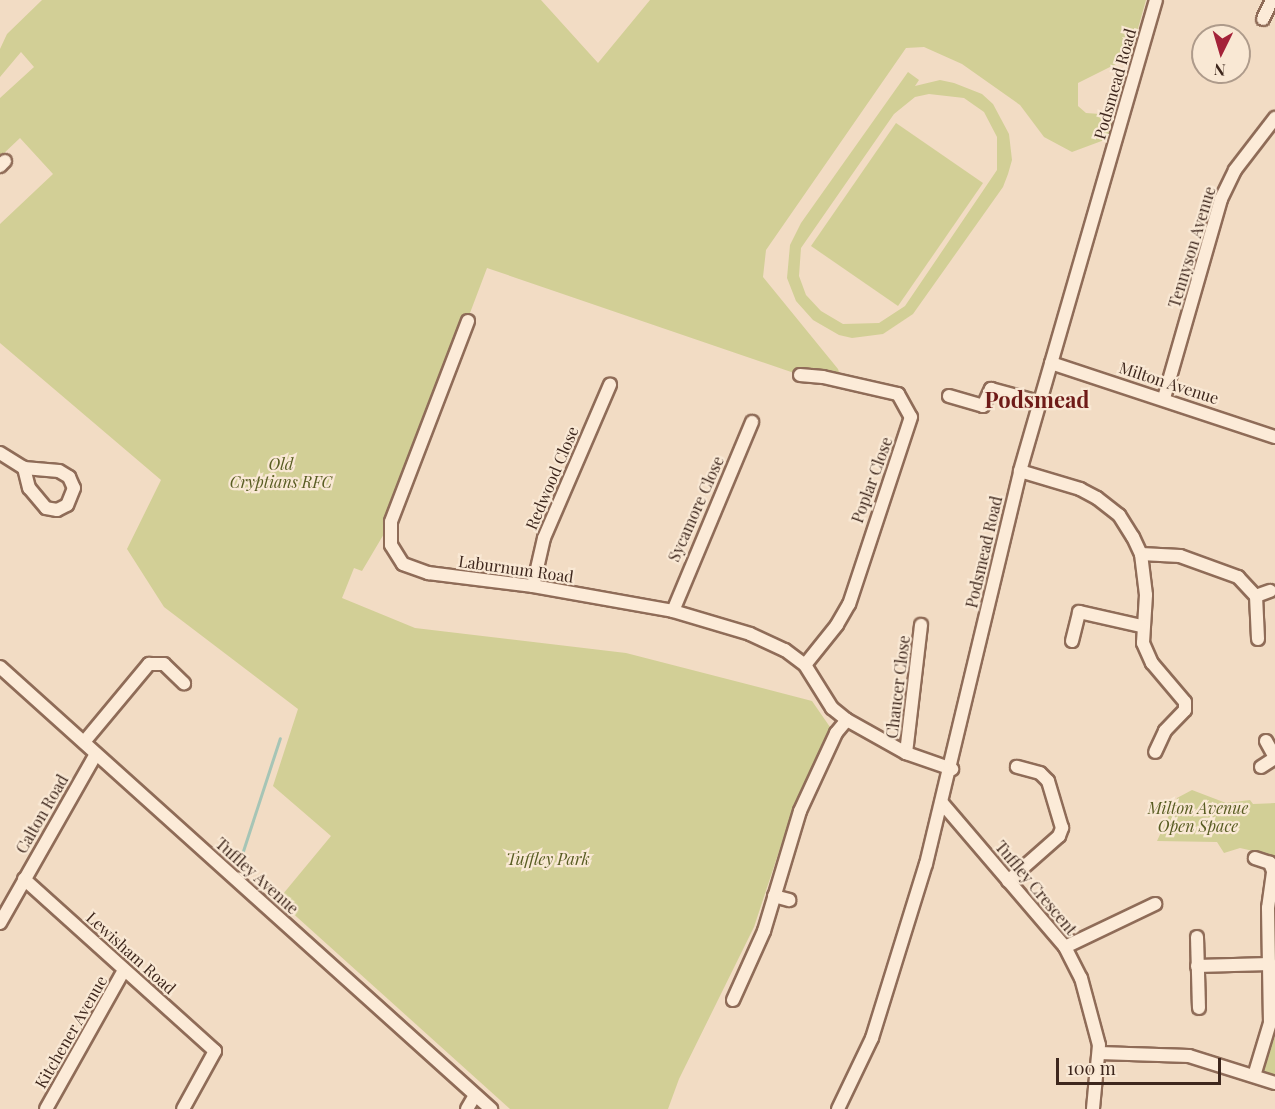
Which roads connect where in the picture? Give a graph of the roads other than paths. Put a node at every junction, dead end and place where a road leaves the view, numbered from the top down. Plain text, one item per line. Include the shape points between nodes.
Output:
1 (1156, 0) edge
2 (1272, 0) edge
3 (1263, 20) dead end
4 (1275, 118) edge
5 (468, 321) dead end
6 (1051, 363) junction
7 (800, 375) dead end
8 (610, 384) dead end
9 (949, 396) dead end
10 (1164, 398) junction
11 (1039, 402) junction
12 (752, 422) dead end
13 (1274, 434) edge
14 (0, 453) edge
15 (24, 468) dead end
16 (1020, 471) junction
17 (1141, 554) junction
18 (533, 586) junction
19 (1270, 591) dead end
20 (1256, 596) junction
21 (673, 611) junction
22 (921, 625) dead end
23 (1141, 626) junction
24 (1258, 639) dead end
25 (1072, 641) dead end
26 (805, 665) junction
27 (0, 667) edge
28 (184, 683) dead end
29 (847, 720) junction
30 (1266, 741) dead end
31 (84, 742) junction
32 (1155, 752) dead end
33 (906, 753) junction
34 (96, 754) junction
35 (1275, 757) edge
36 (1017, 767) dead end
37 (1261, 767) dead end
38 (952, 769) junction
39 (942, 803) junction
40 (1255, 858) dead end
41 (1274, 866) edge
42 (24, 879) junction
43 (1008, 881) junction
44 (774, 896) junction
45 (789, 900) dead end
46 (1155, 904) dead end
47 (0, 924) edge
48 (1197, 937) dead end
49 (1065, 947) junction
50 (1270, 964) junction
51 (1197, 966) junction
52 (124, 970) junction
53 (733, 1000) dead end
54 (1199, 1008) dead end
55 (1099, 1053) junction
56 (1254, 1076) junction
57 (1275, 1083) edge
58 (475, 1095) junction
59 (46, 1109) edge
60 (183, 1109) edge
61 (467, 1109) edge
62 (491, 1109) edge
63 (838, 1109) edge
64 (1093, 1109) edge

1 - 6 street, Podsmead Road
2 - 3 street
4 - 10 street, Tennyson Avenue via 1235,170 1221,199
5 - 18 street, Laburnum Road via 391,522 391,545 403,564 415,570
6 - 10 street, Milton Avenue
6 - 11 street, Podsmead Road
7 - 26 street, Poplar Close via 823,376 898,394 911,417 849,604 837,626
8 - 18 street, Redwood Close via 544,538
9 - 11 street via 983,406 991,389
10 - 13 street, Milton Avenue
11 - 16 street, Podsmead Road
12 - 21 street, Sycamore Close
14 - 15 street
16 - 17 street via 1097,498 1119,514
16 - 38 street, Podsmead Road
17 - 20 street via 1180,556 1238,577
17 - 23 street via 1146,595
18 - 21 street, Laburnum Road
19 - 20 street
20 - 24 street
21 - 26 street, Laburnum Road via 750,633 786,650
22 - 33 street, Chaucer Close
23 - 25 street via 1079,612
23 - 32 street via 1152,663 1185,702 1185,710 1165,731
26 - 29 street, Laburnum Road via 832,708
27 - 31 street, Tuffley Avenue
28 - 31 street via 164,663 149,664
29 - 33 street, Laburnum Road
29 - 44 street via 836,733 800,811
30 - 35 street
31 - 34 street, Tuffley Avenue
33 - 38 street, Laburnum Road
34 - 42 street, Calton Road
34 - 58 street, Tuffley Avenue
35 - 37 street
36 - 43 street via 1040,773 1048,781 1062,828 1059,836
38 - 39 street, Podsmead Road
39 - 43 street, Tuffley Crescent
39 - 63 street, Podsmead Road via 872,1038
40 - 41 street
41 - 50 street via 1268,908
42 - 47 street, Calton Road
42 - 52 street, Lewisham Road
43 - 49 street, Tuffley Crescent
44 - 45 street
44 - 53 street via 764,931
46 - 49 street
48 - 51 street
49 - 55 street, Tuffley Crescent via 1082,978
50 - 51 street
50 - 56 street via 1270,1023
51 - 54 street
52 - 59 street, Kitchener Avenue
52 - 60 street, Lewisham Road via 216,1052
55 - 56 street via 1189,1056
55 - 64 street, Tuffley Crescent
56 - 57 street
58 - 61 street
58 - 62 street, Tuffley Avenue

